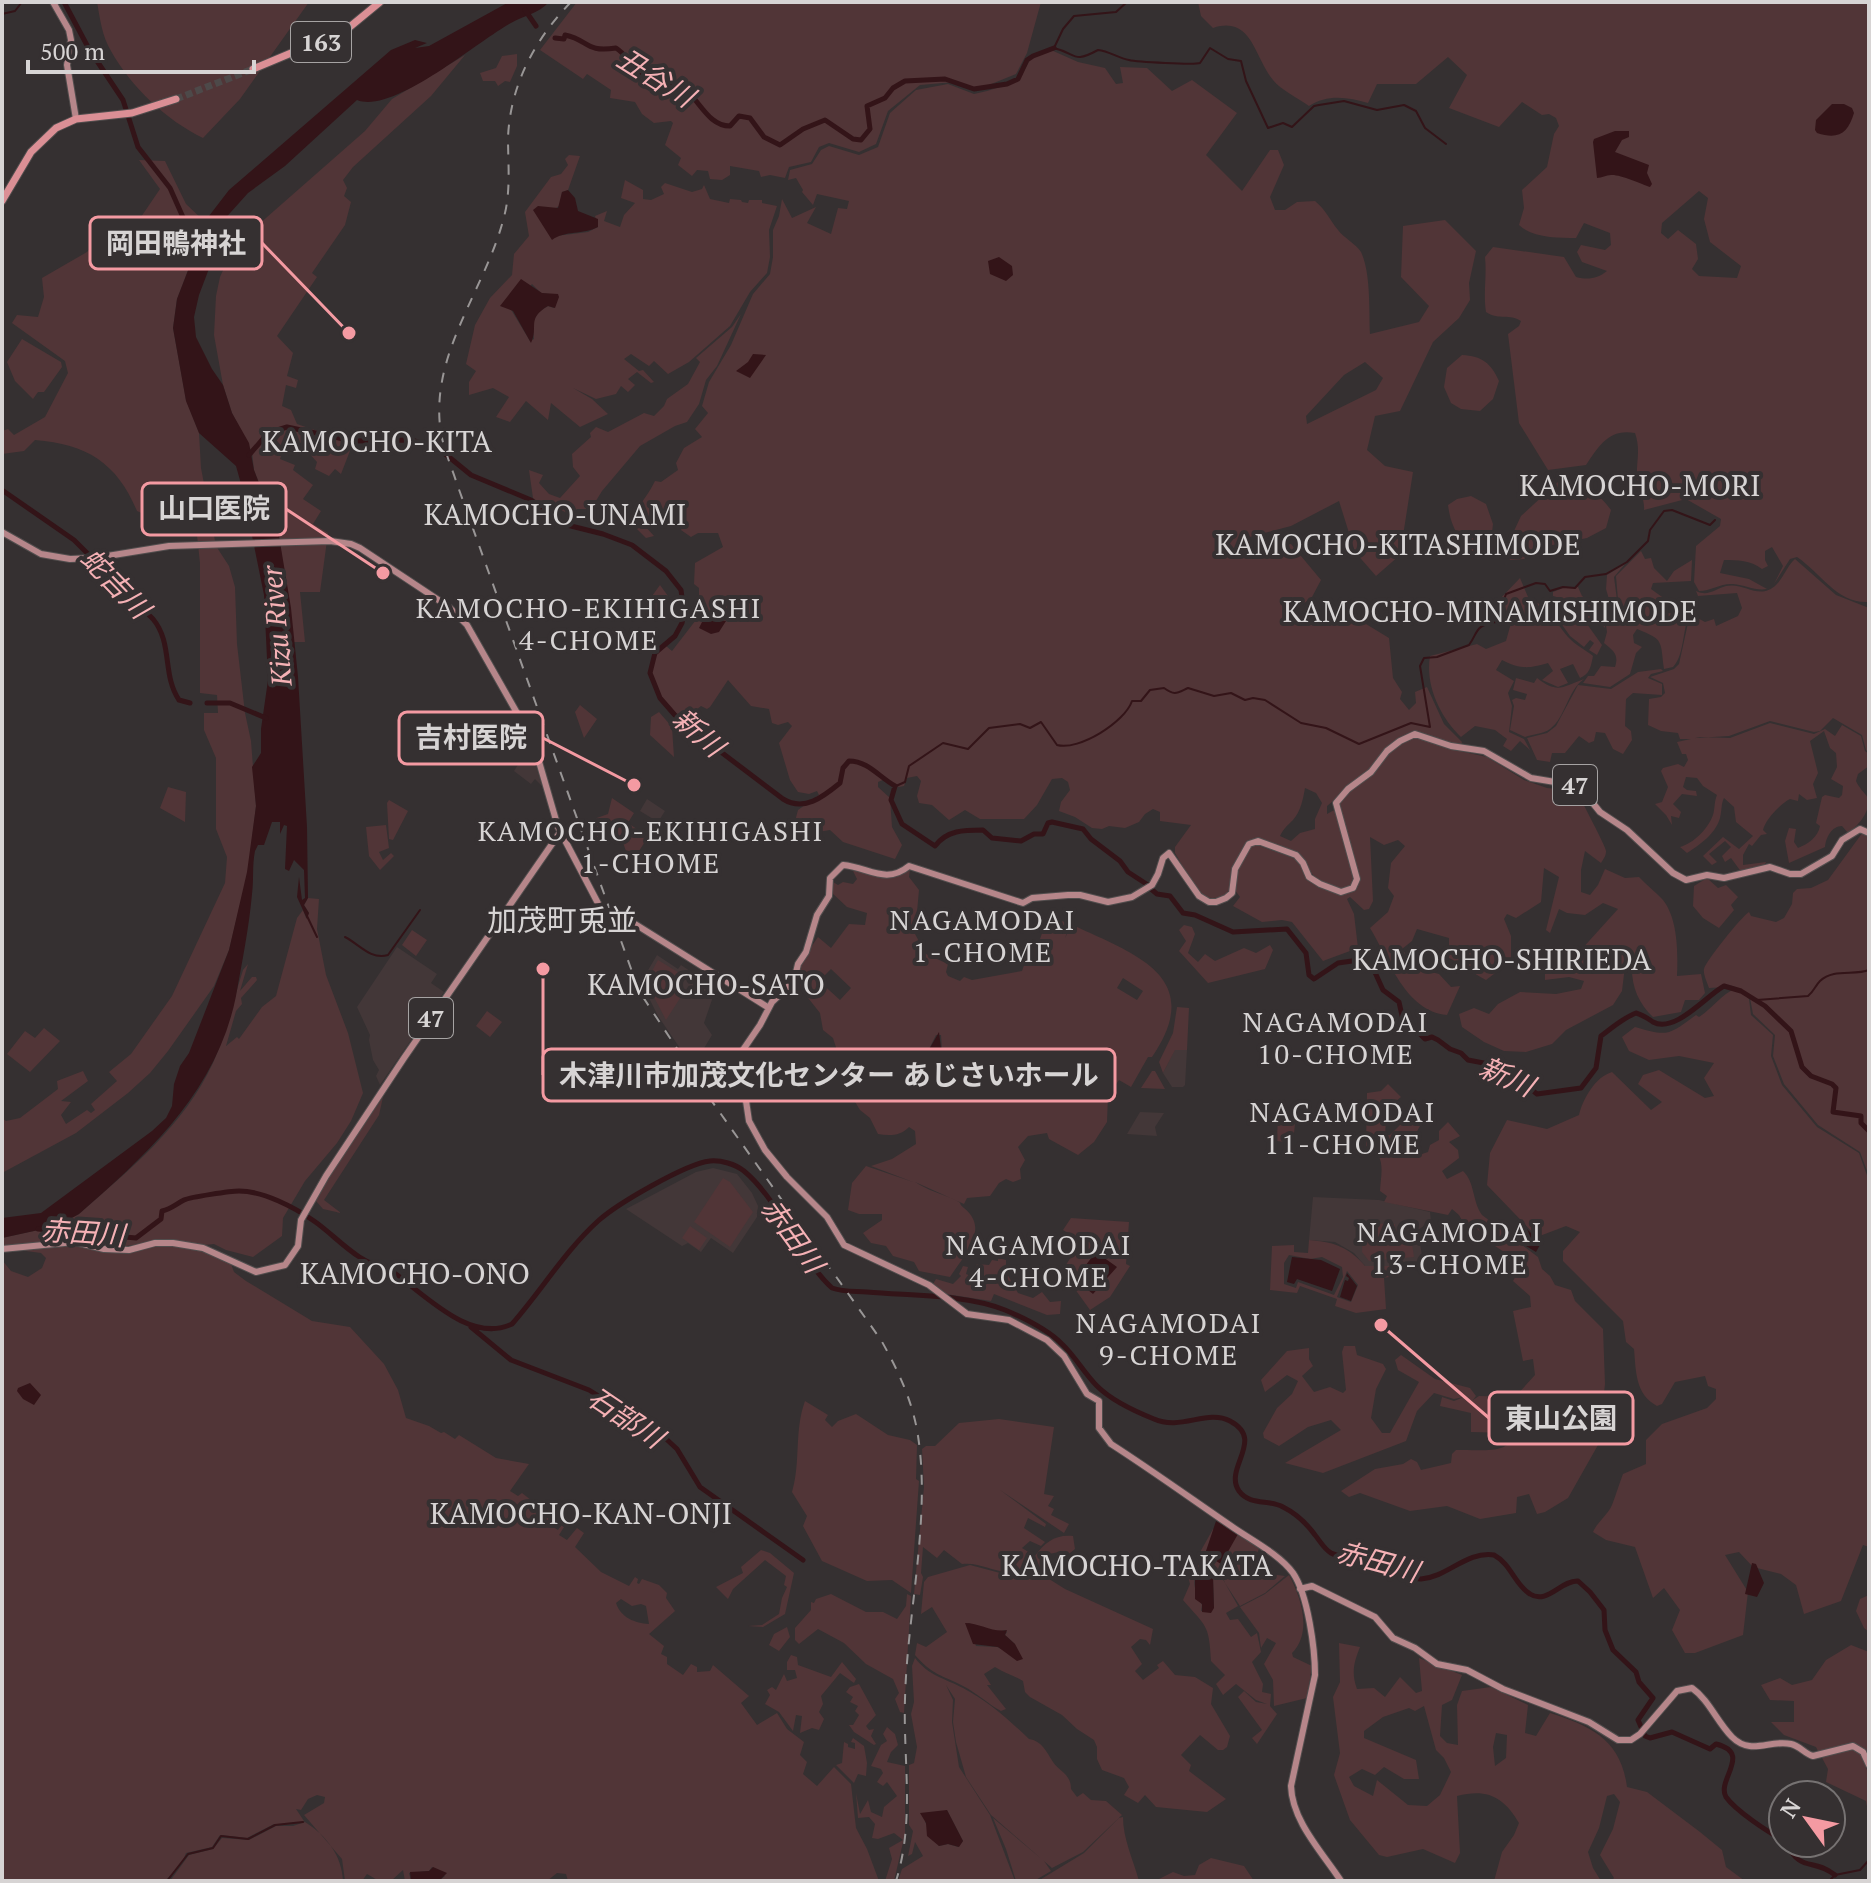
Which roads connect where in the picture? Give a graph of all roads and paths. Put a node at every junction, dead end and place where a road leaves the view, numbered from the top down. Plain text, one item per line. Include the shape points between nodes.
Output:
1 (53, 2) edge
2 (380, 2) edge
3 (253, 69) tunnel mouth
4 (176, 99) tunnel mouth
5 (76, 119) junction
6 (2, 201) edge
7 (2, 532) edge
8 (561, 831) junction
9 (1869, 833) edge
10 (769, 1008) junction
11 (2, 1249) edge
12 (1300, 1589) junction
13 (1869, 1765) edge
14 (1341, 1881) edge

1 - 5 main road via 71,40 67,65
2 - 3 highway, 163 via 346,30
4 - 5 highway via 145,110
5 - 6 highway via 41,139
7 - 8 main road via 59,558 198,544 327,541 360,548 449,607 467,625 533,741
8 - 10 main road via 603,911 619,914
8 - 11 main road, 47 via 326,1176 301,1220 299,1241 285,1265 261,1272 203,1248 173,1243 129,1250 63,1242
9 - 10 main road, 47 via 1857,829 1832,856 1801,874 1770,867 1686,880 1600,812 1579,786 1531,778 1484,751 1415,734 1387,751 1336,803 1357,879 1349,890 1320,884 1309,877 1298,857 1258,841 1247,846 1239,860 1229,896 1212,902 1199,896 1169,853 1147,889 1111,902 1080,895 1023,903 909,866 886,876 843,865 830,878 829,896 794,981
10 - 12 main road via 732,1066 743,1081 753,1131 774,1163 827,1217 844,1245 912,1276 972,1316 1014,1322 1051,1343 1087,1394 1099,1401 1099,1428 1105,1439 1285,1565
12 - 13 main road via 1312,1586 1364,1610 1396,1640 1437,1664 1467,1670 1589,1722 1618,1740 1643,1732 1677,1691 1692,1688 1742,1744 1791,1744 1810,1756 1853,1746
12 - 14 main road via 1314,1643 1315,1675 1291,1793 1297,1814

